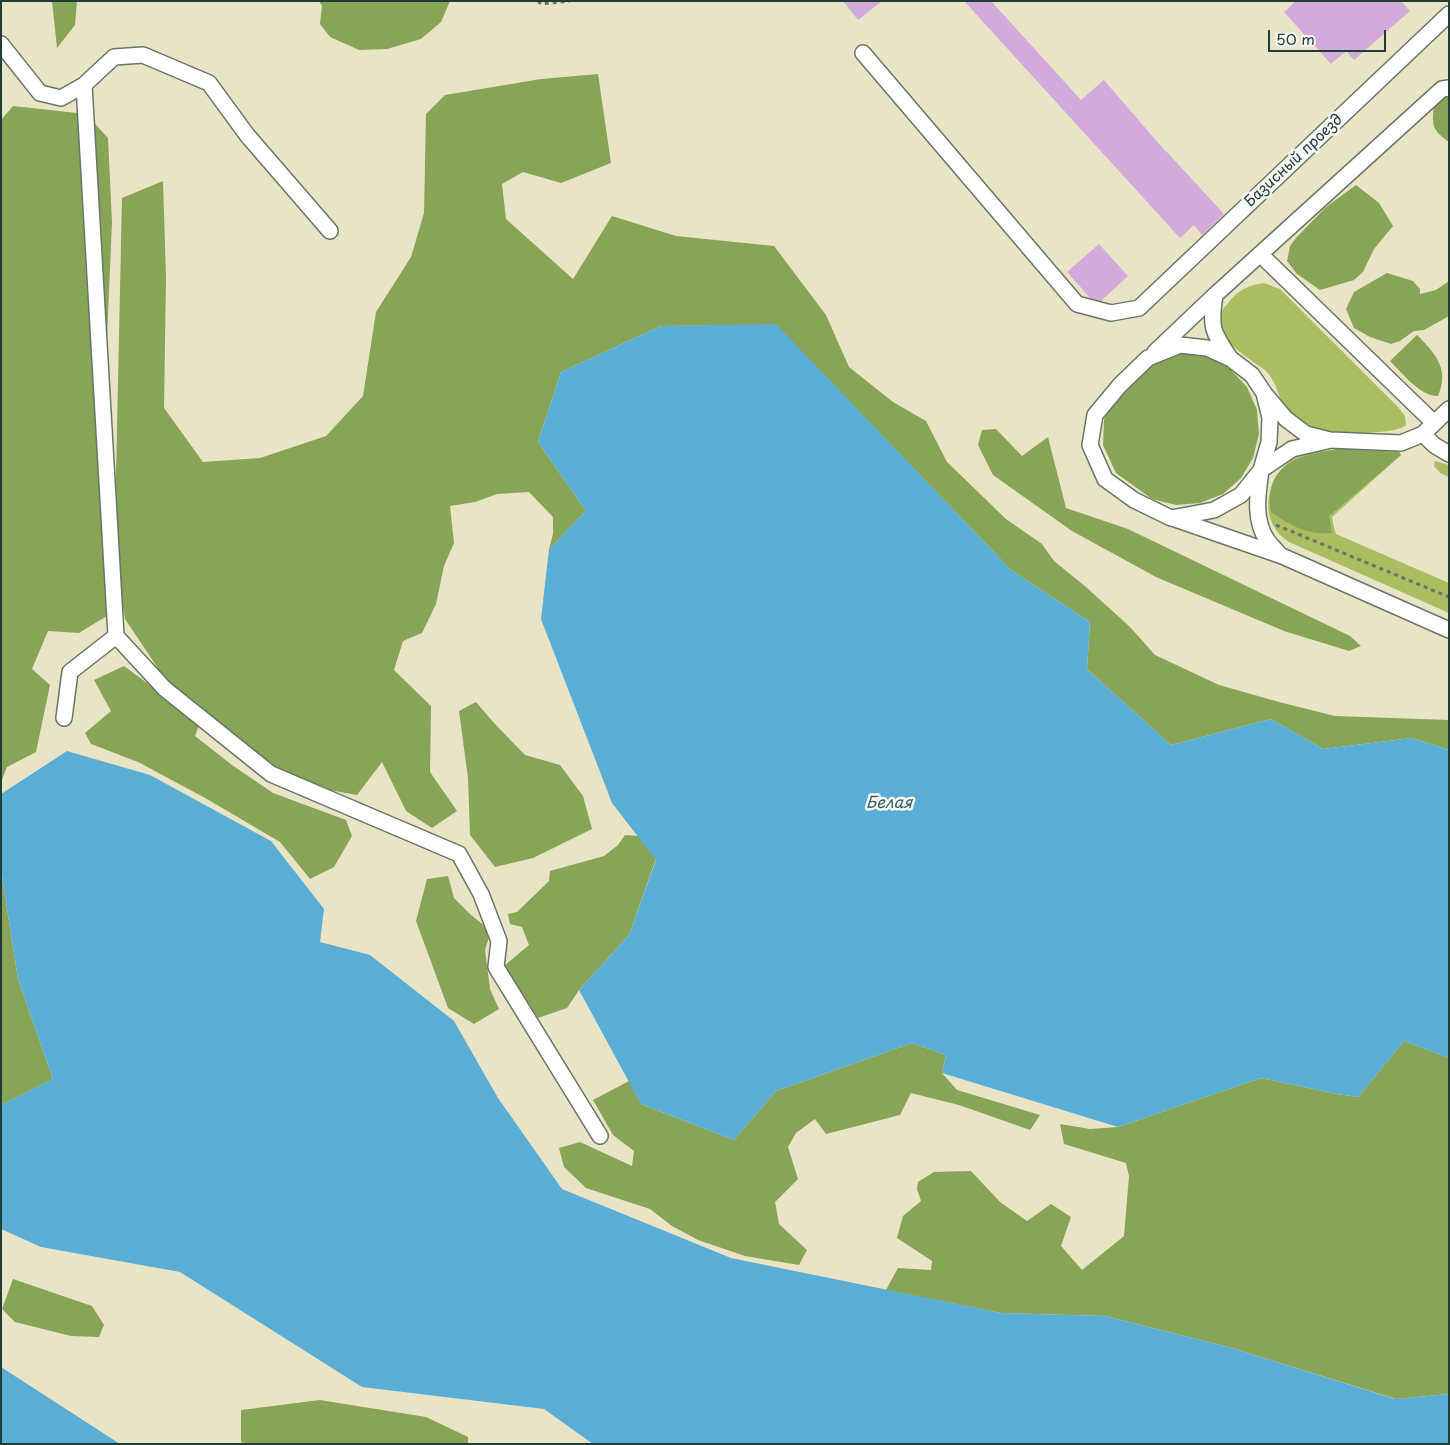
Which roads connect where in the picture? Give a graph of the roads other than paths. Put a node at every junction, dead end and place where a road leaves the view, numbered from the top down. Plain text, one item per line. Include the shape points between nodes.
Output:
1 (1449, 14) edge
2 (1, 44) edge
3 (863, 53) dead end
4 (84, 86) junction
5 (1449, 88) edge
6 (330, 231) dead end
7 (1260, 254) junction
8 (1215, 295) junction
9 (1148, 358) junction
10 (1231, 359) junction
11 (1264, 393) junction
12 (1449, 410) edge
13 (1434, 423) junction
14 (1423, 434) junction
15 (1330, 440) junction
16 (1449, 454) edge
17 (1261, 470) junction
18 (1171, 518) junction
19 (1282, 556) junction
20 (1449, 630) edge
21 (116, 636) junction
22 (64, 718) dead end
23 (600, 1136) dead end

1 - 3 street, Базисный проезд via 1139,308 1111,312 1077,304
2 - 4 street via 40,93 62,98
4 - 6 street via 114,57 143,55 209,83 247,135
4 - 21 street
5 - 7 street via 1442,89
7 - 8 street
7 - 13 street
8 - 9 street
8 - 10 street via 1211,321 1217,339
9 - 10 street via 1180,345 1207,348
9 - 18 street via 1095,415 1090,445 1105,479 1134,500
10 - 11 street via 1252,374
11 - 15 street via 1286,419 1306,434
11 - 17 street via 1270,418 1270,442
12 - 13 street
13 - 14 street
14 - 15 street via 1401,443
14 - 16 street
15 - 17 street via 1292,449
17 - 18 street via 1241,495 1214,510
17 - 19 street via 1257,499 1259,519 1266,539
18 - 19 street
19 - 20 street
21 - 22 street via 70,672
21 - 23 street via 165,690 271,774 459,854 500,941 496,967

